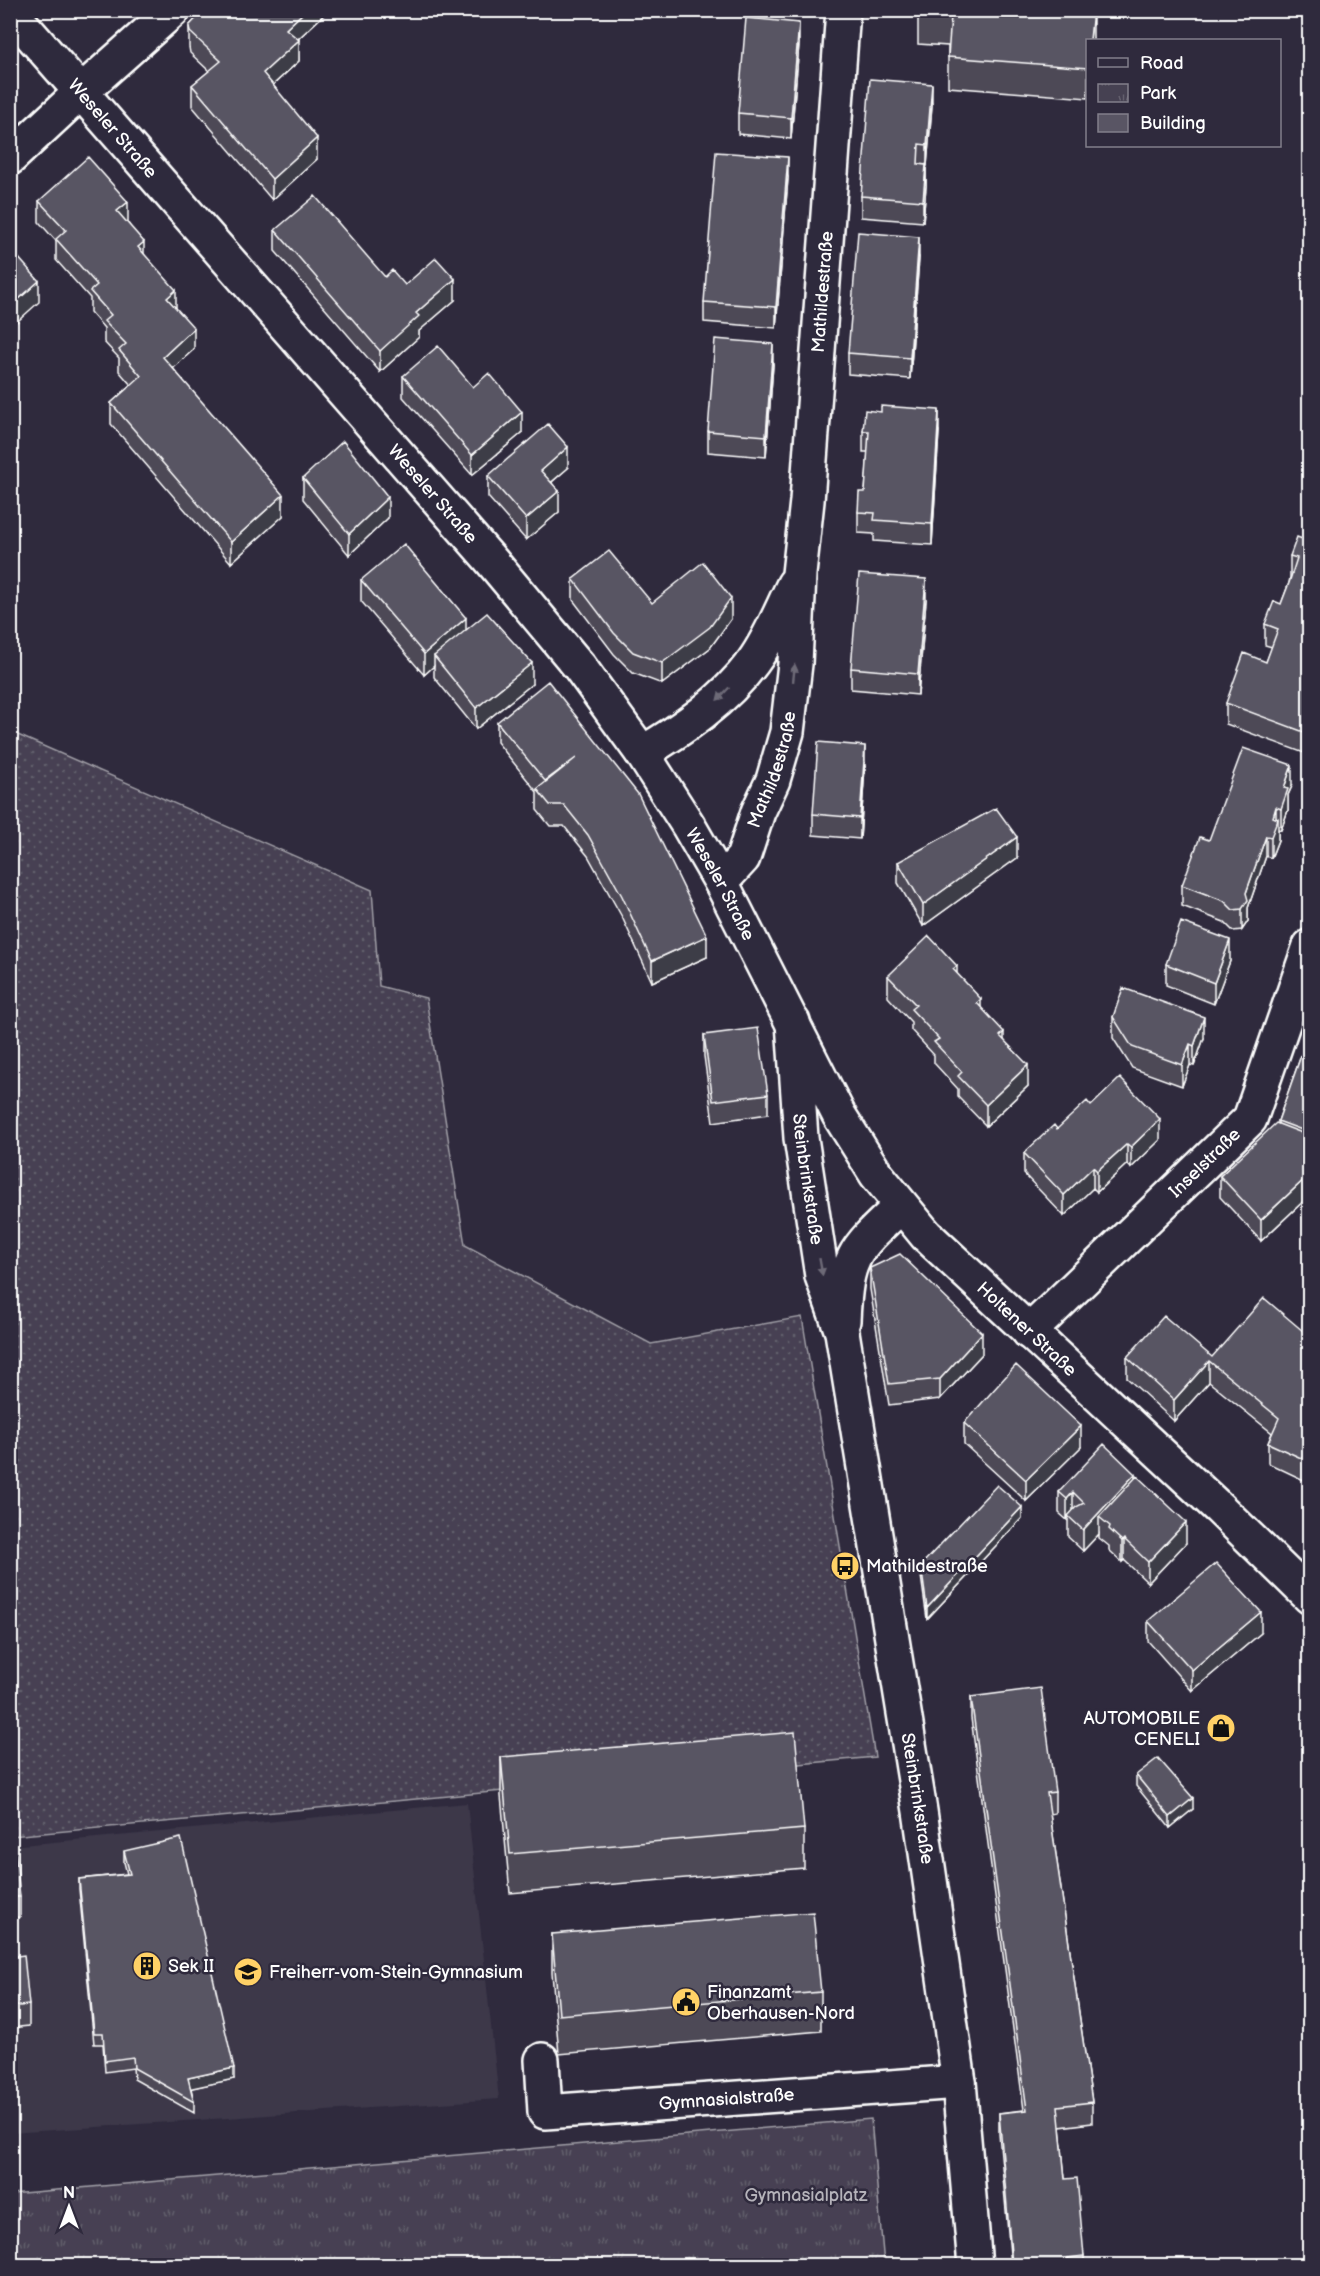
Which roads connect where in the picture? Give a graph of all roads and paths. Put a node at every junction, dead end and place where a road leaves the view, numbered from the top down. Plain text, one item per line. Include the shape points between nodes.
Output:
1 (173, 10) edge
2 (843, 10) edge
3 (10, 11) edge
4 (82, 91) junction
5 (10, 158) edge
6 (799, 574) junction
7 (642, 753) junction
8 (721, 882) junction
9 (1310, 946) edge
10 (793, 1022) junction
11 (901, 1206) junction
12 (842, 1332) junction
13 (1029, 1332) junction
14 (1310, 1597) edge
15 (542, 2060) dead end
16 (959, 2082) junction
17 (975, 2265) edge

1 - 4 street
2 - 6 street, Mathildestraße
3 - 4 street, Weseler Straße
4 - 5 street
4 - 7 street, Weseler Straße via 489,558 579,666
6 -> 7 street, Mathildestraße via 753,662 719,699
8 -> 6 street, Mathildestraße via 743,858 788,732
7 - 8 street, Weseler Straße
8 - 10 street, Weseler Straße
9 - 13 street, Inselstraße via 1250,1119
10 - 11 street, Holtener Straße via 839,1115
10 -> 12 street, Steinbrinkstraße via 801,1138 822,1276
11 - 12 street, Steinbrinkstraße via 859,1246 848,1268
11 - 13 street, Holtener Straße via 926,1235
12 - 16 street, Steinbrinkstraße via 919,1799
13 - 14 street, Holtener Straße
15 - 16 street, Gymnasialstraße via 545,2112
16 - 17 street, Steinbrinkstraße

